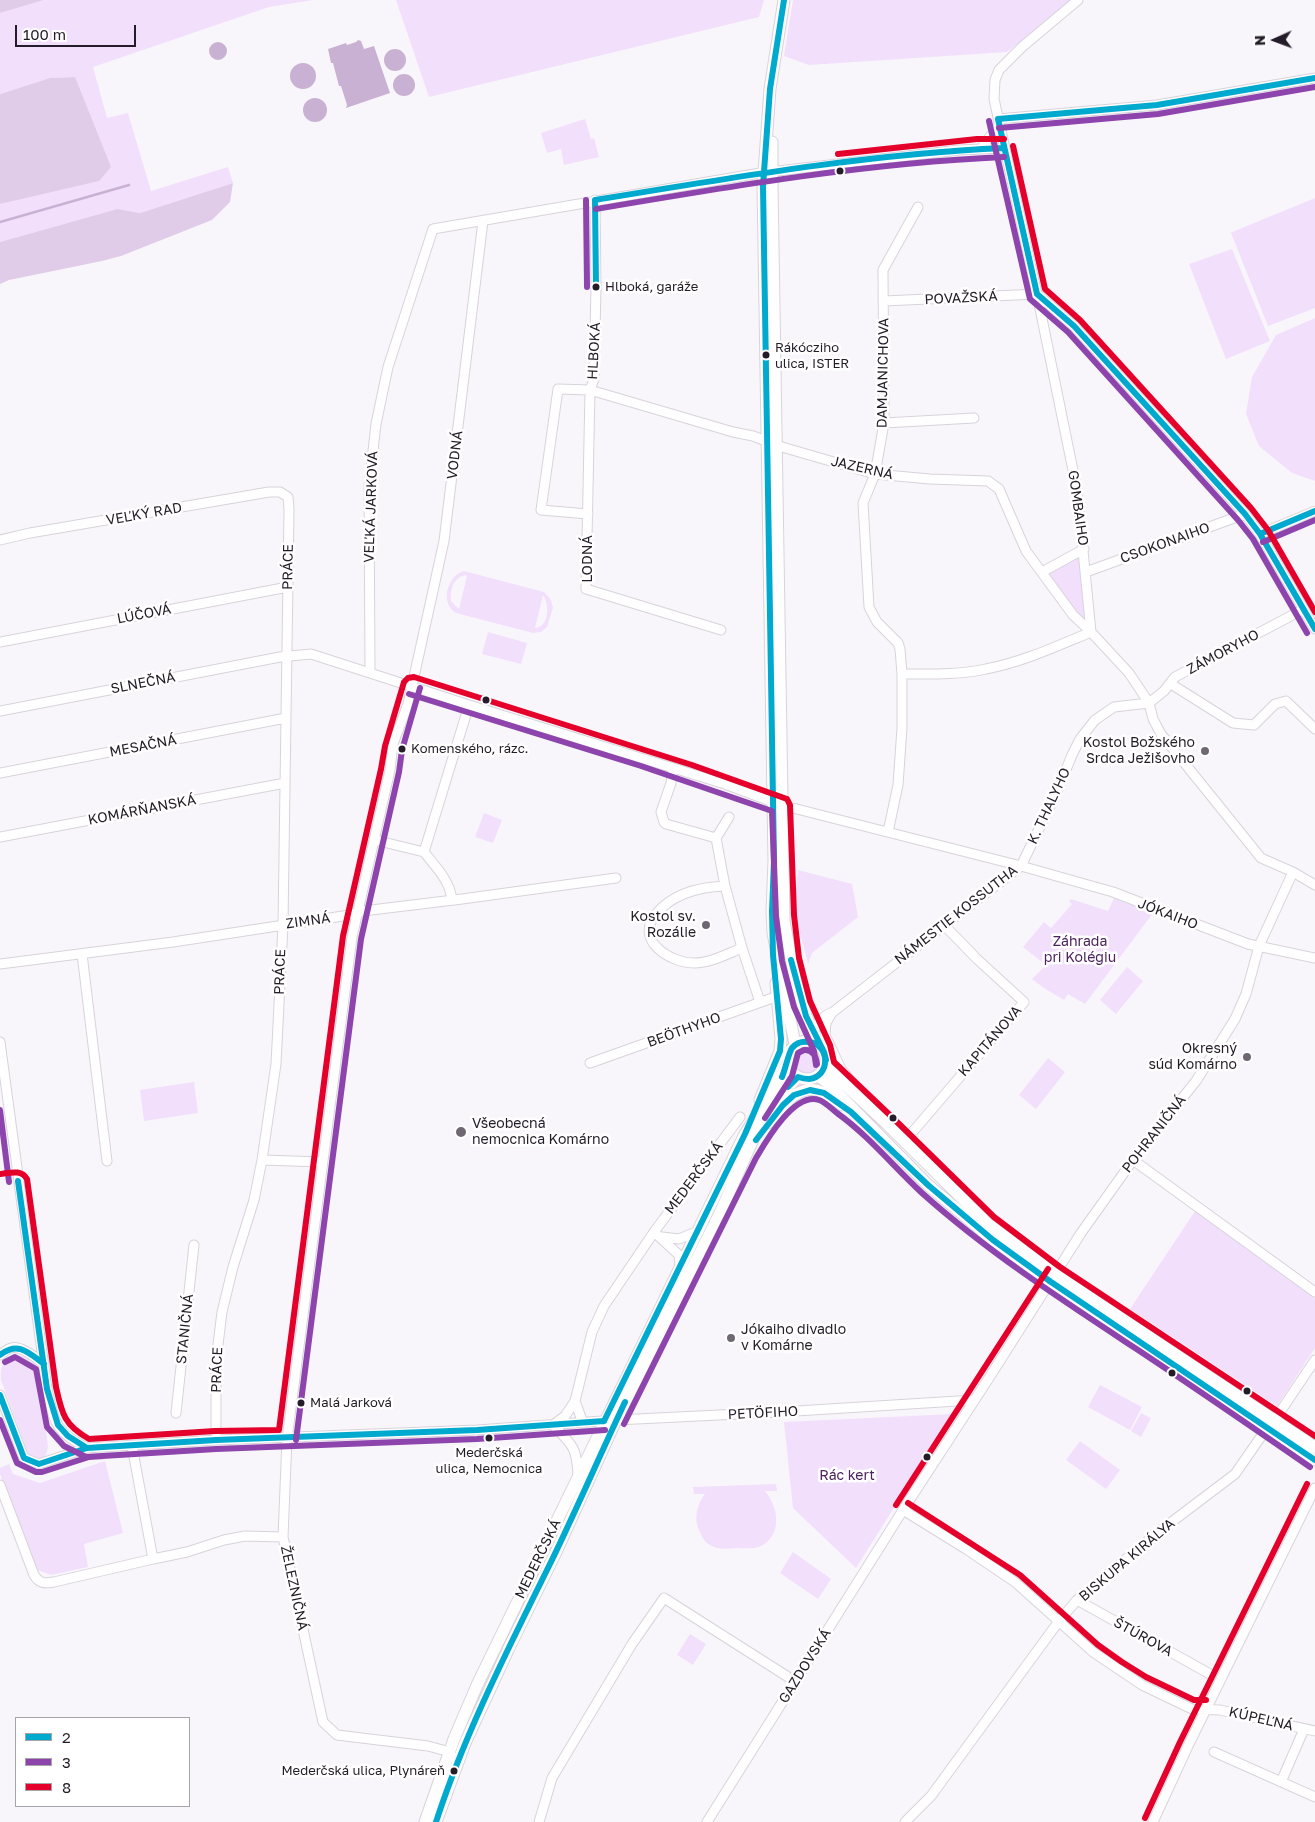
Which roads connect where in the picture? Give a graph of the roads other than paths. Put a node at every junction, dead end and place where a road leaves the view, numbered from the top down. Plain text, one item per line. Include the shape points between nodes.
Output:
1 (784, 0) edge
2 (1078, 0) edge
3 (1315, 78) edge
4 (998, 122) junction
5 (982, 147) junction
6 (1004, 148) junction
7 (767, 172) junction
8 (595, 200) junction
9 (918, 207) dead end
10 (484, 221) junction
11 (1037, 294) junction
12 (884, 301) junction
13 (590, 390) junction
14 (974, 418) dead end
15 (884, 423) junction
16 (772, 443) junction
17 (875, 474) junction
18 (288, 497) joint
19 (1315, 511) edge
20 (588, 514) junction
21 (1245, 514) junction
22 (1260, 534) junction
23 (0, 540) edge
24 (1084, 549) junction
25 (1042, 572) junction
26 (1086, 572) junction
27 (288, 587) junction
28 (1304, 609) junction
29 (1315, 629) edge
30 (721, 630) dead end
31 (1091, 632) junction
32 (0, 642) edge
33 (287, 656) junction
34 (370, 673) junction
35 (902, 674) junction
36 (1170, 684) junction
37 (412, 686) junction
38 (1149, 703) junction
39 (469, 705) junction
40 (0, 711) edge
41 (286, 718) junction
42 (1315, 729) edge
43 (673, 768) junction
44 (0, 773) edge
45 (285, 783) junction
46 (777, 804) junction
47 (729, 817) dead end
48 (888, 832) junction
49 (0, 837) edge
50 (716, 838) junction
51 (374, 840) junction
52 (424, 852) junction
53 (1021, 866) junction
54 (1293, 872) junction
55 (616, 878) dead end
56 (1315, 885) edge
57 (725, 886) junction
58 (452, 900) junction
59 (358, 912) junction
60 (283, 925) junction
61 (944, 925) junction
62 (773, 934) junction
63 (1259, 946) junction
64 (742, 948) junction
65 (82, 954) junction
66 (1315, 958) edge
67 (0, 964) edge
68 (778, 996) junction
69 (760, 1002) junction
70 (833, 1012) junction
71 (814, 1031) junction
72 (0, 1042) edge
73 (795, 1044) junction
74 (820, 1046) junction
75 (788, 1062) junction
76 (590, 1064) dead end
77 (825, 1066) junction
78 (818, 1076) junction
79 (798, 1077) junction
80 (740, 1117) dead end
81 (887, 1124) junction
82 (874, 1132) junction
83 (745, 1134) junction
84 (904, 1142) junction
85 (748, 1154) junction
86 (262, 1160) junction
87 (1133, 1160) junction
88 (107, 1162) dead end
89 (322, 1162) junction
90 (696, 1232) junction
91 (658, 1235) junction
92 (194, 1246) dead end
93 (680, 1266) junction
94 (1053, 1278) junction
95 (1315, 1292) edge
96 (0, 1355) edge
97 (1315, 1360) edge
98 (44, 1364) junction
99 (0, 1395) edge
100 (974, 1400) junction
101 (574, 1401) junction
102 (176, 1412) dead end
103 (610, 1420) junction
104 (583, 1423) junction
105 (1271, 1424) junction
106 (553, 1425) junction
107 (287, 1438) junction
108 (216, 1440) junction
109 (132, 1446) junction
110 (1315, 1447) edge
111 (87, 1448) junction
112 (1315, 1460) edge
113 (578, 1476) junction
114 (0, 1485) edge
115 (1315, 1488) edge
116 (903, 1510) junction
117 (283, 1537) junction
118 (153, 1559) junction
119 (1077, 1600) junction
120 (1059, 1621) junction
121 (1210, 1674) dead end
122 (796, 1682) junction
123 (1206, 1709) junction
124 (1304, 1729) junction
125 (1315, 1731) edge
126 (450, 1752) junction
127 (1214, 1752) dead end
128 (455, 1767) junction
129 (1281, 1782) junction
130 (1315, 1797) edge
131 (425, 1822) edge
132 (436, 1822) edge
133 (539, 1822) edge
134 (707, 1822) edge
135 (905, 1822) edge
136 (1152, 1822) edge

1 - 7 main road via 770,89
2 - 4 street, GOMBAIHO via 999,70 994,90
3 - 4 street via 1157,105
4 - 5 street
4 - 6 street, GOMBAIHO
5 - 6 street
5 - 7 street
6 - 11 street, GOMBAIHO
7 - 8 street
7 - 16 main road
8 - 10 street
8 - 13 street, HLBOKÁ via 594,379
9 - 12 street, DAMJANICHOVA via 883,270
10 - 34 street, VEĽKÁ JARKOVÁ via 433,229 388,367 376,424 369,486
10 - 37 street, VODNÁ via 444,541
11 - 12 street, POVAŽSKÁ
11 - 21 street via 1081,333
11 - 24 street, GOMBAIHO via 1077,490
12 - 15 street, DAMJANICHOVA
13 - 16 street, JAZERNÁ
13 - 20 street, LODNÁ
13 - 20 street, HLBOKÁ via 558,389 541,510
14 - 15 street
15 - 17 street, DAMJANICHOVA
16 - 17 street, JAZERNÁ
16 - 46 main road
17 - 25 street, JAZERNÁ via 992,483 999,489 1026,550
17 - 35 street, DAMJANICHOVA via 863,503 869,607 877,622 898,643
18 - 23 street, VEĽKÝ RAD via 280,492 269,492
18 - 27 street, PRÁCE
19 - 22 street
20 - 30 street, LODNÁ via 586,589
21 - 22 street
21 - 26 street, CSOKONAIHO
22 - 28 street
24 - 25 street
24 - 26 street, GOMBAIHO
25 - 31 street, JAZERNÁ via 1073,615
26 - 31 street, GOMBAIHO
27 - 32 street, LÚČOVÁ
27 - 33 street, PRÁCE
28 - 29 street
28 - 36 street, ZÁMORYHO via 1175,677
31 - 35 street via 1041,653 988,669 954,674
31 - 38 street via 1129,673
33 - 34 street, SLNEČNÁ via 311,654
33 - 40 street, SLNEČNÁ
33 - 41 street, PRÁCE
34 - 37 street, SLNEČNÁ
35 - 48 street, DAMJANICHOVA via 898,785
36 - 38 street, ZÁMORYHO
36 - 42 street via 1233,723 1254,725 1275,704 1286,701
37 - 39 street, SLNEČNÁ
37 - 51 street via 393,744
38 - 53 street, K. THALYHO via 1114,707 1094,720 1080,739
38 - 54 street via 1161,734 1261,858
39 - 43 street, NÁMESTIE KOSSUTHA
39 - 52 street
41 - 44 street, MESAČNÁ
41 - 45 street, PRÁCE
43 - 46 street, NÁMESTIE KOSSUTHA
43 - 50 street via 661,812 664,822
45 - 49 street, KOMÁRŇANSKÁ
45 - 60 street, PRÁCE
46 - 48 street, NÁMESTIE KOSSUTHA
46 - 62 main road
46 - 71 main road via 786,930 795,979
47 - 50 street
48 - 53 street, NÁMESTIE KOSSUTHA
50 - 57 street
51 - 52 street
51 - 59 street
52 - 58 street via 444,878
53 - 61 street, NÁMESTIE KOSSUTHA
53 - 63 street, JÓKAIHO via 1113,892
54 - 56 street
54 - 63 street, POHRANIČNÁ
55 - 58 street, ZIMNÁ
57 - 64 street
57 - 64 street via 691,890 670,901 653,918 651,934 657,948 678,961 702,962
58 - 59 street, ZIMNÁ
59 - 60 street, ZIMNÁ
59 - 89 street
60 - 65 street, ZIMNÁ
60 - 86 street, PRÁCE via 276,1064
61 - 70 street, NÁMESTIE KOSSUTHA
61 - 84 street, KAPITÁNOVA via 1024,1002
62 - 68 main road
62 - 73 main road
63 - 66 street, JÓKAIHO
63 - 87 street, POHRANIČNÁ via 1246,994 1235,1019 1196,1081
64 - 69 street
65 - 67 street, ZIMNÁ
65 - 88 street
68 - 69 street, BEÖTHYHO
68 - 83 main road via 780,1051
69 - 76 street, BEÖTHYHO
70 - 71 street, NÁMESTIE KOSSUTHA via 820,1019
70 - 81 street via 824,1030 838,1064
71 - 74 main road
72 - 98 street
73 - 74 main road via 808,1041
73 - 75 main road
74 - 77 main road via 825,1054
75 - 79 main road
75 - 83 main road, MEDERČSKÁ
77 - 78 main road
77 - 81 main road
78 - 79 main road
78 - 82 main road
79 - 85 main road, MEDERČSKÁ via 772,1107
80 - 91 street, MEDERČSKÁ
81 - 84 main road
82 - 85 main road via 824,1092 802,1091 783,1105
82 - 94 main road via 928,1185 993,1240
83 - 90 main road, MEDERČSKÁ
84 - 94 main road via 988,1224
85 - 103 main road, MEDERČSKÁ
86 - 89 street
86 - 108 street, PRÁCE via 222,1312 216,1361
87 - 94 street, POHRANIČNÁ via 1080,1233
87 - 95 street
89 - 107 street
90 - 91 street via 679,1239
90 - 93 main road, MEDERČSKÁ
91 - 93 street via 679,1256
91 - 101 street, MEDERČSKÁ via 604,1306 592,1332
92 - 102 street, STANIČNÁ
93 - 103 main road, MEDERČSKÁ
94 - 100 street, POHRANIČNÁ
94 - 105 main road
96 - 98 street via 10,1348 18,1348
97 - 105 street, BISKUPA KIRÁLYA
98 - 111 street via 54,1422 70,1439
99 - 111 street, PETÖFIHO via 24,1458 39,1464
100 - 103 street, PETÖFIHO
100 - 116 street, GAZDOVSKÁ
101 - 104 street
101 - 106 street, MEDERČSKÁ via 565,1416
103 - 104 street, PETÖFIHO
103 - 113 main road, MEDERČSKÁ
103 - 128 main road, MEDERČSKÁ via 556,1552
104 - 106 street, PETÖFIHO
105 - 110 main road
105 - 112 main road
105 - 119 street, BISKUPA KIRÁLYA via 1235,1474 1157,1533
106 - 107 street, PETÖFIHO
106 - 113 street via 572,1444
107 - 108 street, PETÖFIHO
107 - 117 street
108 - 109 street, PETÖFIHO
109 - 111 street, PETÖFIHO
109 - 118 street
113 - 126 main road, MEDERČSKÁ via 486,1667
114 - 118 street, ŽELEZNIČNÁ via 38,1581 48,1584
115 - 123 street
116 - 120 street, KÚPEĽNÁ via 1015,1582
116 - 122 street, GAZDOVSKÁ
117 - 118 street, ŽELEZNIČNÁ via 224,1540
117 - 126 street, ŽELEZNIČNÁ via 323,1722 337,1735 428,1746
119 - 120 street, BISKUPA KIRÁLYA
119 - 121 street, ŠTÚROVA
120 - 123 street, KÚPEĽNÁ via 1093,1652 1142,1685 1192,1709
120 - 135 street, BISKUPA KIRÁLYA via 931,1796
122 - 133 street via 664,1598 632,1644 552,1778
122 - 134 street, GAZDOVSKÁ
123 - 124 street, KÚPEĽNÁ
123 - 136 street
124 - 125 street, KÚPEĽNÁ
124 - 129 street
126 - 128 street
126 - 131 main road, MEDERČSKÁ
127 - 129 street
128 - 132 main road, MEDERČSKÁ
129 - 130 street

